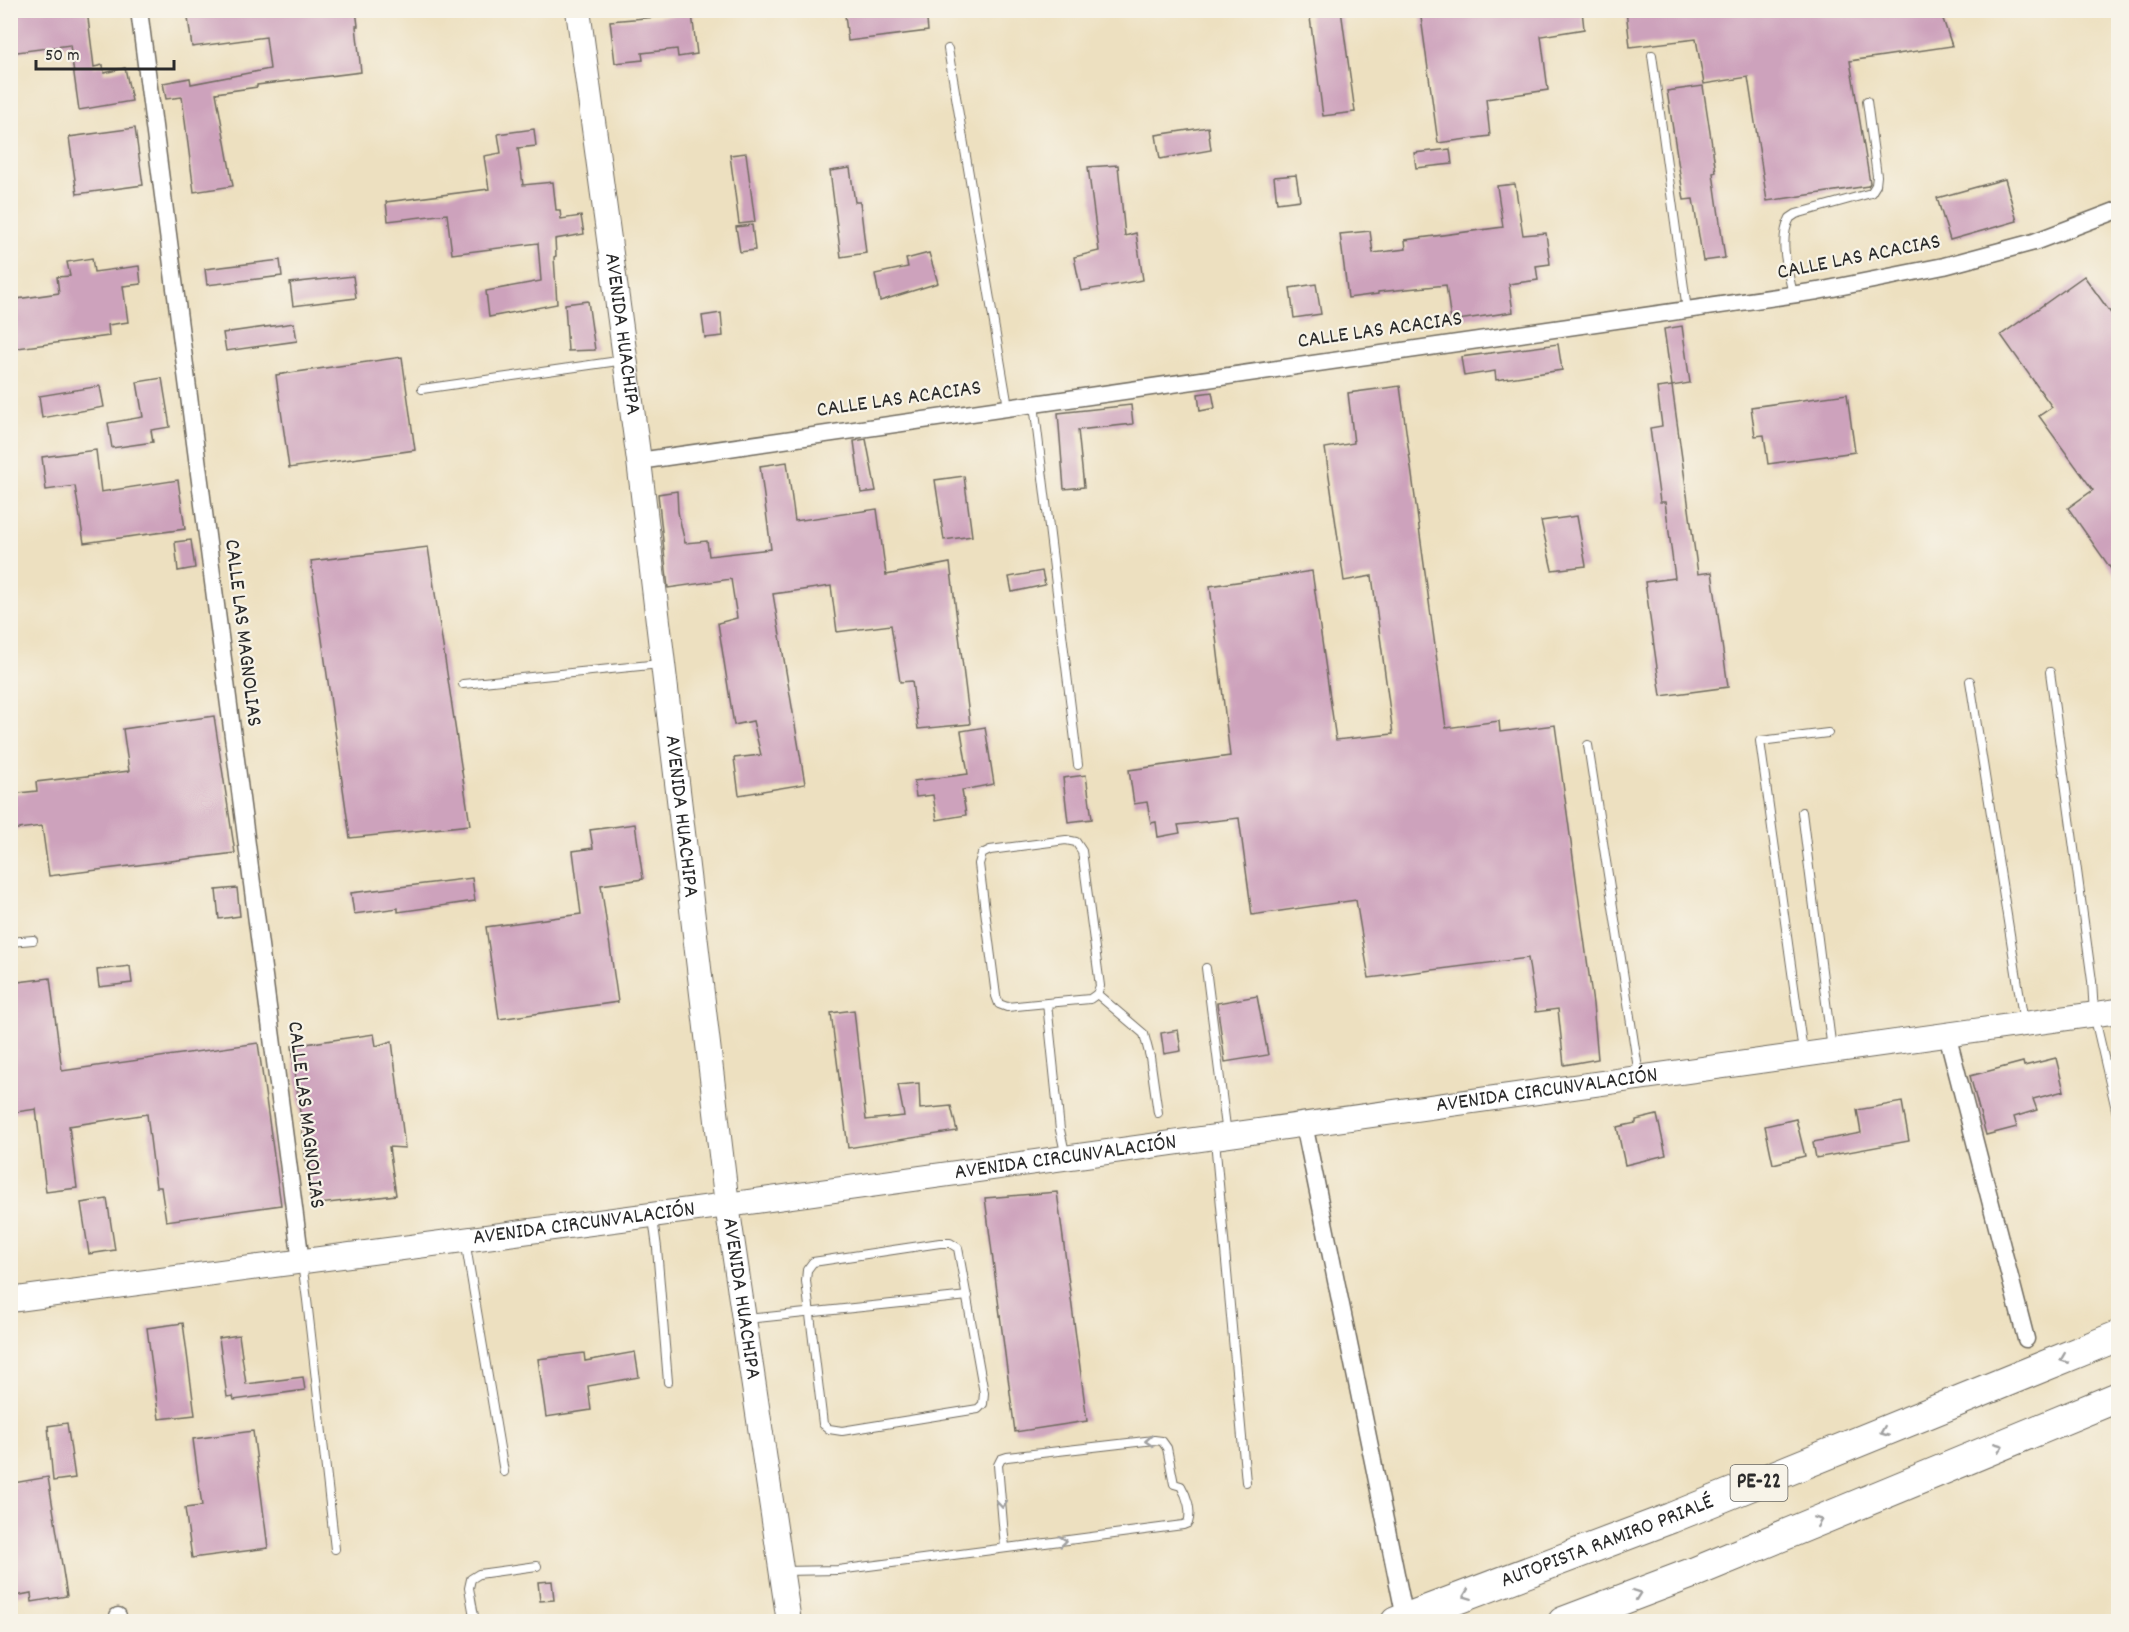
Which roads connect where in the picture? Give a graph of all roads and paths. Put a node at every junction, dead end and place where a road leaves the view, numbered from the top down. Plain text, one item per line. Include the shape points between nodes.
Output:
1 (139, 10) edge
2 (578, 10) edge
3 (948, 49) dead end
4 (1652, 55) dead end
5 (1867, 101) dead end
6 (2118, 210) edge
7 (1792, 294) junction
8 (1687, 310) junction
9 (625, 360) junction
10 (422, 389) dead end
11 (1034, 404) junction
12 (1008, 407) junction
13 (639, 461) junction
14 (663, 663) junction
15 (2050, 672) dead end
16 (1970, 681) dead end
17 (463, 684) dead end
18 (1828, 733) dead end
19 (1588, 745) dead end
20 (1078, 765) dead end
21 (1802, 813) dead end
22 (33, 940) dead end
23 (10, 942) edge
24 (1206, 968) dead end
25 (1097, 994) junction
26 (1047, 1003) junction
27 (2118, 1011) edge
28 (2094, 1014) junction
29 (2024, 1024) junction
30 (1947, 1035) junction
31 (1832, 1051) junction
32 (1803, 1055) junction
33 (1639, 1078) junction
34 (1158, 1113) dead end
35 (2118, 1118) edge
36 (1304, 1124) junction
37 (1220, 1136) junction
38 (1066, 1158) junction
39 (727, 1205) junction
40 (652, 1215) junction
41 (465, 1240) junction
42 (301, 1262) junction
43 (968, 1296) junction
44 (10, 1300) edge
45 (810, 1312) junction
46 (744, 1320) junction
47 (2118, 1336) edge
48 (2026, 1340) dead end
49 (668, 1382) dead end
50 (2118, 1397) edge
51 (504, 1472) dead end
52 (1246, 1482) dead end
53 (1005, 1548) junction
54 (334, 1549) dead end
55 (537, 1566) dead end
56 (782, 1571) junction
57 (1400, 1620) edge
58 (475, 1622) edge
59 (789, 1622) edge
60 (1563, 1622) edge

1 - 42 street, CALLE LAS MAGNOLIAS
2 - 9 street, AVENIDA HUACHIPA
3 - 12 lane
4 - 8 lane
5 - 7 lane via 1876,185 1871,193 1790,218 1785,231
6 - 7 street, CALLE LAS ACACIAS via 2034,242 1944,266
7 - 8 street, CALLE LAS ACACIAS
8 - 11 street, CALLE LAS ACACIAS
9 - 10 lane
9 - 13 street, AVENIDA HUACHIPA
11 - 12 street, CALLE LAS ACACIAS
11 - 20 lane
12 - 13 street, CALLE LAS ACACIAS
13 - 14 street, AVENIDA HUACHIPA
14 - 17 lane
14 - 39 street, AVENIDA HUACHIPA
15 - 28 lane
16 - 29 lane
18 - 32 lane via 1760,741
19 - 33 lane
21 - 31 lane
22 - 23 lane
24 - 37 lane
25 - 26 lane via 1090,999
25 - 26 lane via 1100,986 1082,851 1076,842 990,850 981,854 979,864 996,996 999,1004 1007,1007
25 - 34 lane via 1144,1034
26 - 38 lane
27 - 28 street, AVENIDA CIRCUNVALACIÓN
28 - 29 street, AVENIDA CIRCUNVALACIÓN
28 - 35 lane
29 - 30 street, AVENIDA CIRCUNVALACIÓN
30 - 31 street, AVENIDA CIRCUNVALACIÓN
30 - 48 street
31 - 32 street, AVENIDA CIRCUNVALACIÓN
32 - 33 street, AVENIDA CIRCUNVALACIÓN
33 - 36 street, AVENIDA CIRCUNVALACIÓN
36 - 37 street, AVENIDA CIRCUNVALACIÓN
36 - 57 street
37 - 38 street, AVENIDA CIRCUNVALACIÓN
37 - 52 lane
38 - 39 street, AVENIDA CIRCUNVALACIÓN
39 - 40 street, AVENIDA CIRCUNVALACIÓN
39 - 46 street, AVENIDA HUACHIPA
40 - 41 street, AVENIDA CIRCUNVALACIÓN
40 - 49 lane
41 - 42 street, AVENIDA CIRCUNVALACIÓN
41 - 51 lane
42 - 44 street, AVENIDA CIRCUNVALACIÓN
42 - 54 lane
43 - 45 lane
43 - 45 lane via 958,1248 940,1243 813,1262 806,1281
43 - 45 lane via 983,1404 978,1409 842,1431 823,1424
45 - 46 lane
46 - 56 street, AVENIDA HUACHIPA
47 -> 57 highway, AUTOPISTA RAMIRO PRIALÉ / PE-22 via 1671,1518
60 -> 50 highway, PE-22 via 1695,1572
53 -> 53 lane via 1188,1523 1185,1493 1174,1484 1167,1448 1162,1441 1154,1440 1001,1459 998,1465
53 - 56 lane via 838,1570
55 - 58 lane via 479,1574 471,1579
56 - 59 street, AVENIDA HUACHIPA

